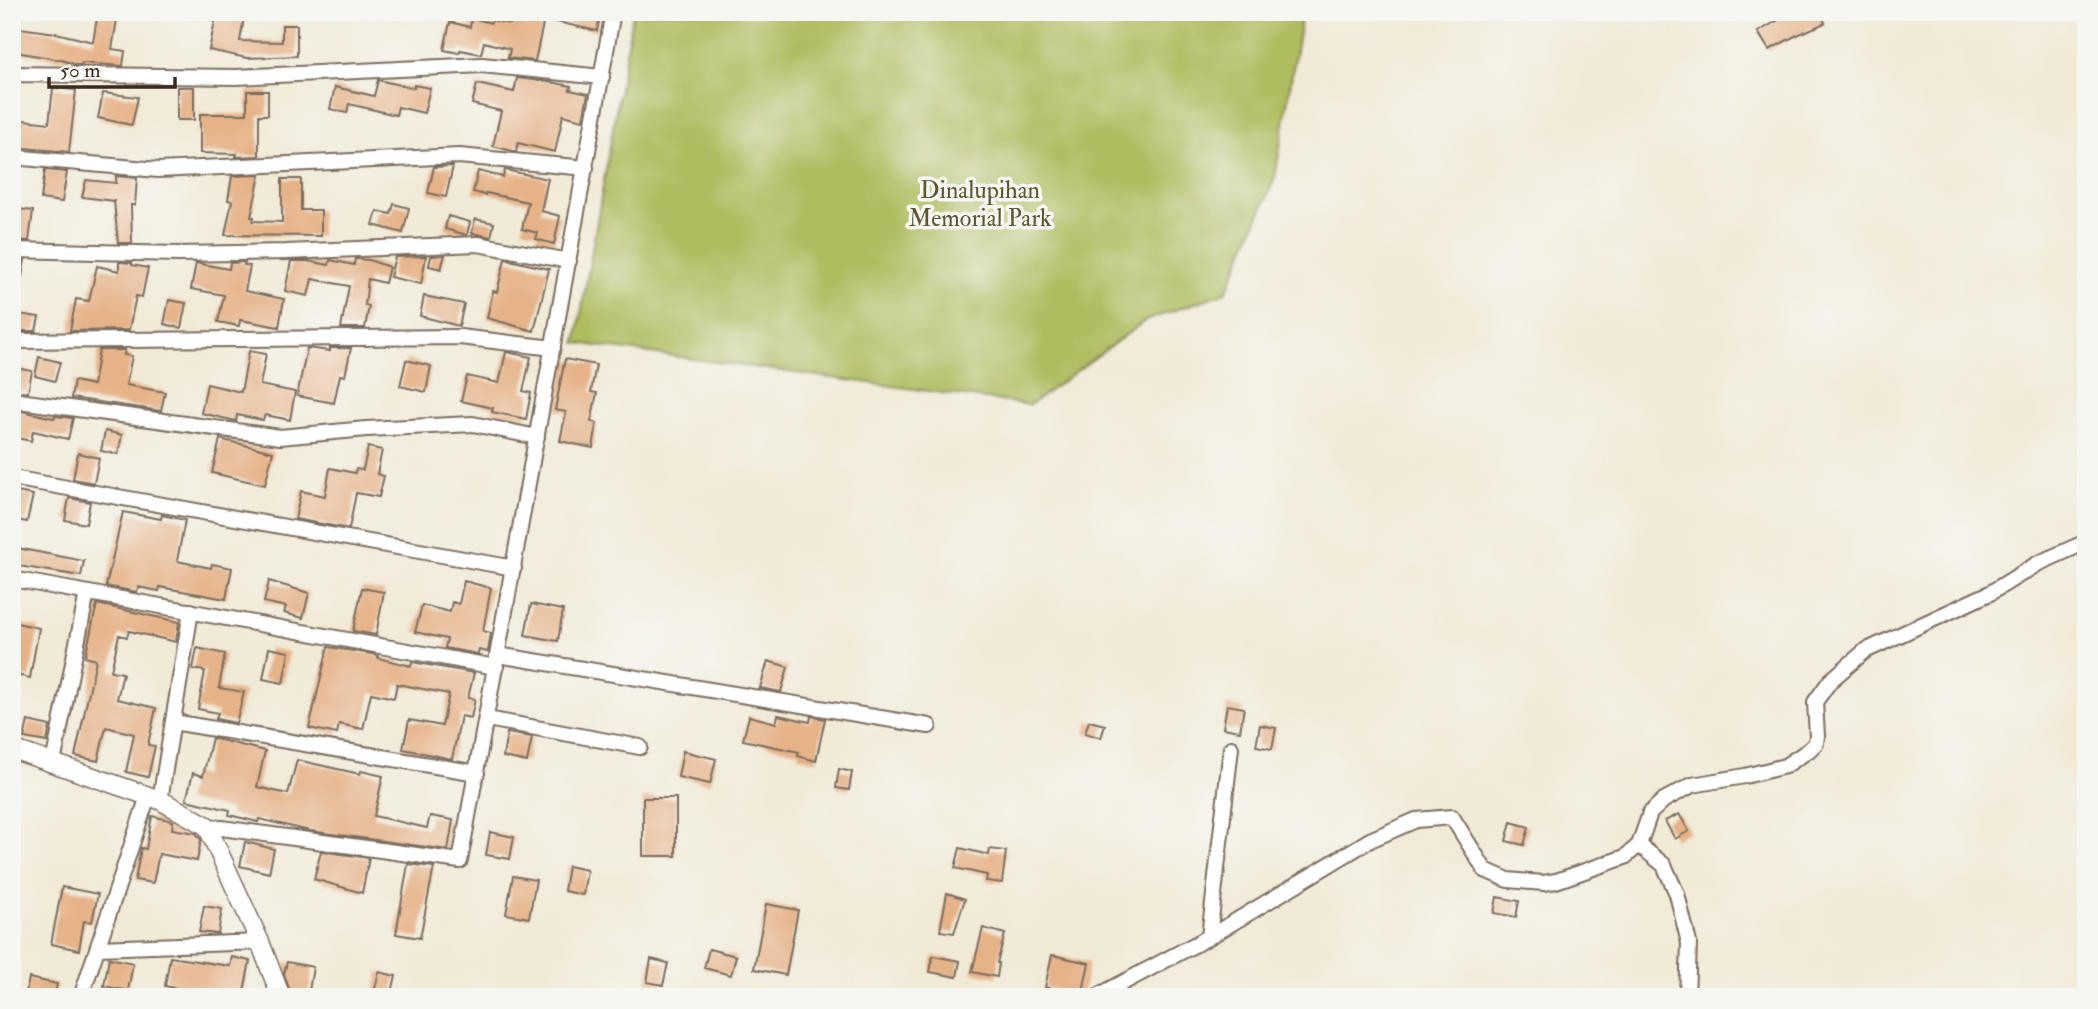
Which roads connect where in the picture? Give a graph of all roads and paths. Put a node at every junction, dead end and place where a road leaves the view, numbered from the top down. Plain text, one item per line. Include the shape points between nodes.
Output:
1 (13, 12) edge
2 (613, 12) edge
3 (12, 23) edge
4 (12, 74) edge
5 (602, 77) junction
6 (12, 157) edge
7 (586, 168) junction
8 (12, 250) edge
9 (569, 261) junction
10 (12, 341) edge
11 (554, 348) junction
12 (12, 400) edge
13 (537, 437) junction
14 (12, 478) edge
15 (2086, 542) edge
16 (514, 568) junction
17 (12, 579) edge
18 (87, 593) junction
19 (191, 611) junction
20 (497, 661) junction
21 (487, 719) junction
22 (173, 722) junction
23 (929, 726) dead end
24 (639, 747) dead end
25 (1231, 748) dead end
26 (12, 749) edge
27 (53, 763) junction
28 (477, 773) junction
29 (154, 798) junction
30 (207, 825) junction
31 (1640, 845) junction
32 (1209, 937) junction
33 (260, 942) junction
34 (98, 948) junction
35 (82, 997) edge
36 (281, 997) edge
37 (1096, 997) edge
38 (1687, 997) edge

1 - 3 street
2 - 5 street
4 - 5 street via 236,77 482,65
5 - 7 street
6 - 7 street via 158,170 458,156
7 - 9 street
8 - 9 street via 192,254 478,244
9 - 11 street
10 - 11 street via 460,337
11 - 13 street
12 - 13 street via 280,437 472,424
13 - 16 street
14 - 16 street
15 - 31 street via 1865,651 1830,681 1815,702 1817,736 1809,750 1785,766 1692,785 1664,800 1650,813
16 - 20 street
17 - 18 street
18 - 19 street
18 - 27 street
19 - 20 street
19 - 22 street
20 - 21 street
20 - 23 street
21 - 24 street
21 - 28 street
22 - 28 street
22 - 29 street
25 - 32 street
26 - 27 street
27 - 29 street
28 - 30 street via 460,861
29 - 30 street
29 - 34 street
30 - 33 street
31 - 32 street via 1625,857 1556,881 1508,880 1485,870 1452,817 1416,820 1370,840
31 - 38 street via 1664,865 1677,894 1689,943
32 - 37 street
33 - 34 street
33 - 36 street
34 - 35 street

